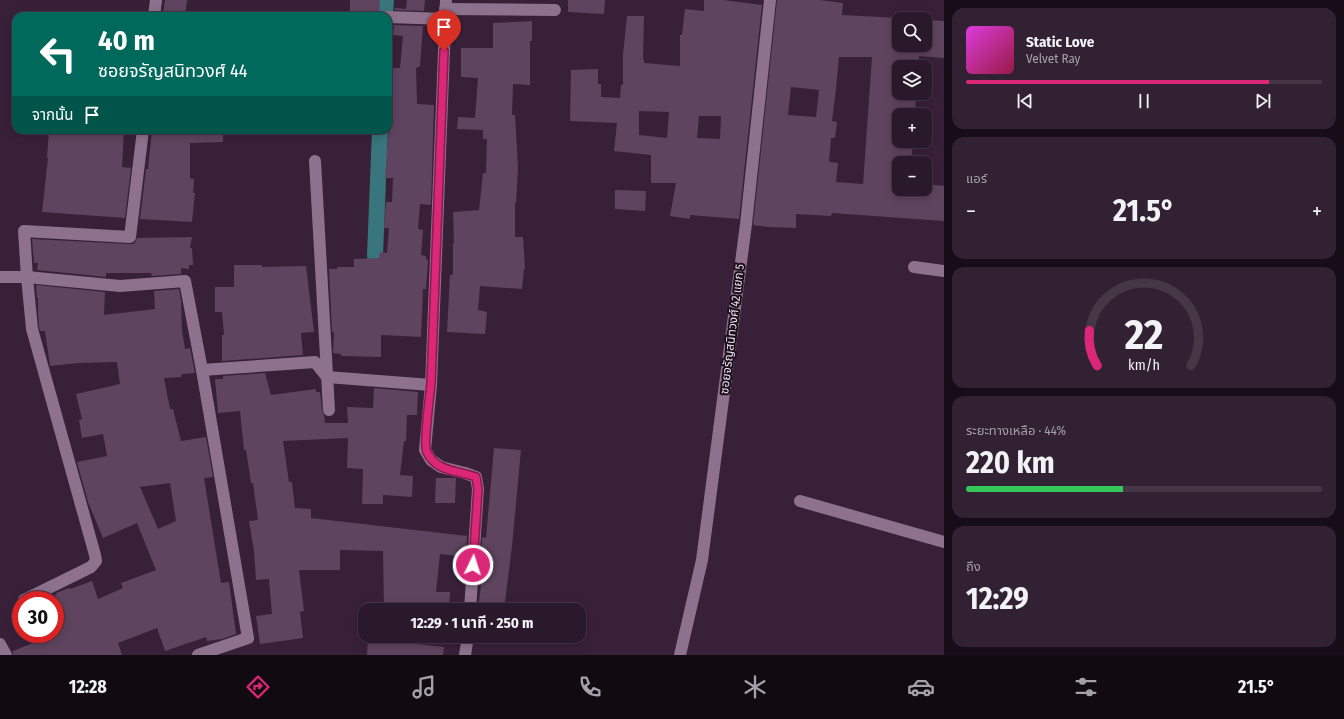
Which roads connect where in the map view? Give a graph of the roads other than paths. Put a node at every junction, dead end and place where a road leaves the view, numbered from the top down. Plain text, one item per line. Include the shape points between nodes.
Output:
1 (156, 0) edge
2 (770, 0) edge
3 (445, 9) edge
4 (555, 10) dead end
5 (154, 12) edge
6 (392, 17) edge
7 (142, 134) edge
8 (315, 161) dead end
9 (914, 267) dead end
10 (944, 271) edge
11 (0, 277) edge
12 (26, 277) junction
13 (202, 370) junction
14 (327, 377) junction
15 (431, 385) junction
16 (328, 410) dead end
17 (800, 501) dead end
18 (944, 542) edge
19 (42, 591) edge
20 (470, 603) edge
21 (467, 643) edge
22 (0, 644) edge
23 (6, 655) edge
24 (198, 655) edge
25 (465, 655) edge
26 (680, 655) edge

1 - 5 street
2 - 26 street, ซอยจรัญสนิทวงศ์ 42 แยก 5 via 746,224 703,552
3 - 4 street
3 - 6 street
3 - 15 street
7 - 12 street via 130,237 24,231
8 - 14 street
9 - 10 street
11 - 12 street
12 - 13 street via 120,286 185,281
12 - 19 street via 32,329 96,561 91,567
13 - 14 street via 315,362
13 - 24 street via 248,638
14 - 15 street
14 - 16 street
15 - 20 street via 425,450 440,468 476,477 478,489
17 - 18 street
21 - 25 street
22 - 23 street

